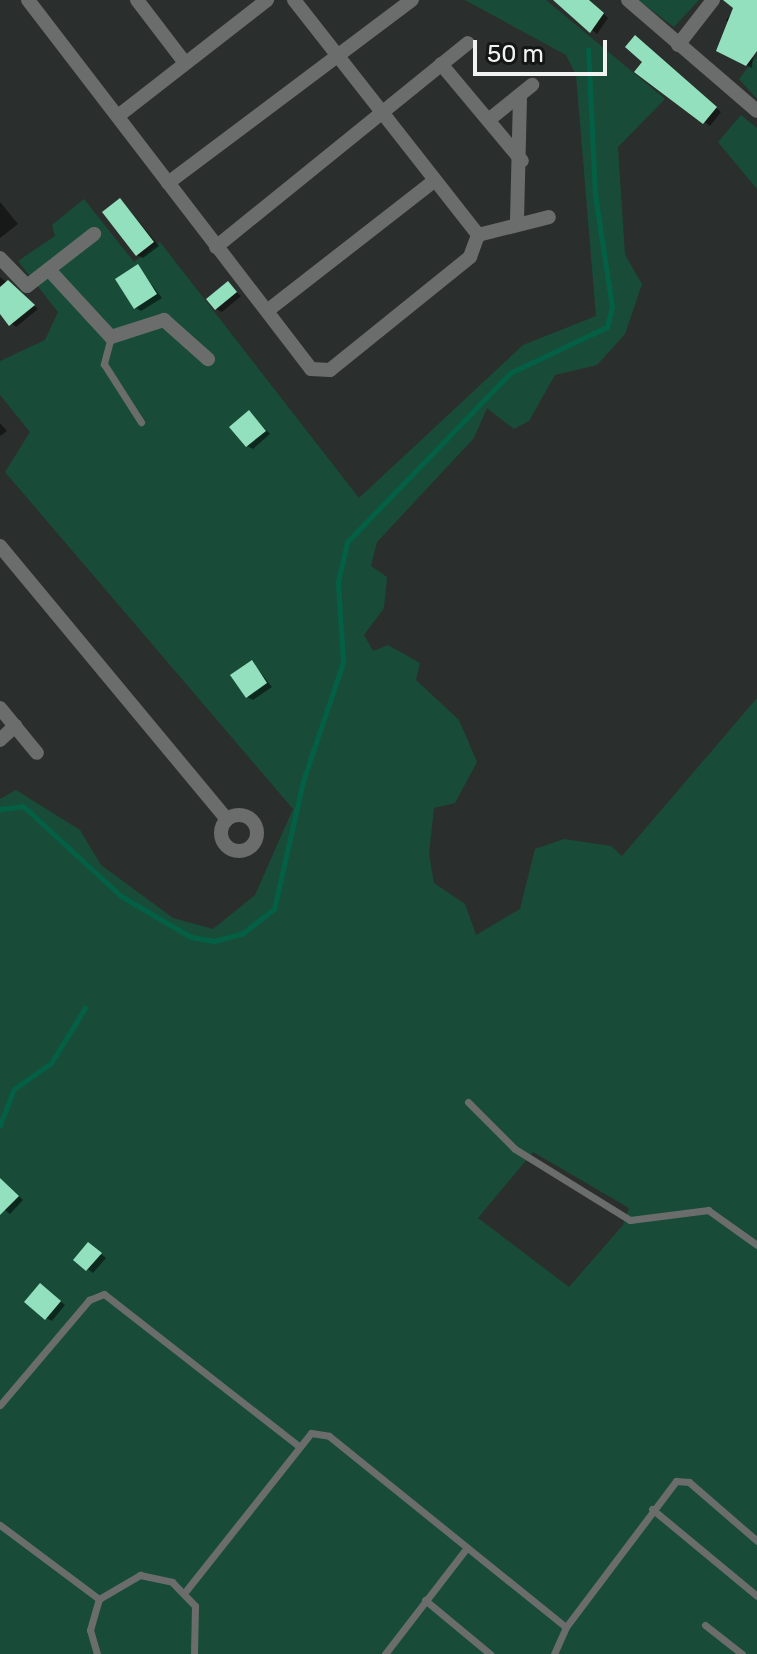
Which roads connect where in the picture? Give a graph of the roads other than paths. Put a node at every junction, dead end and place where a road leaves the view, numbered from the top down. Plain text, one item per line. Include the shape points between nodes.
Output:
1 (28, 0) edge
2 (137, 0) edge
3 (267, 0) edge
4 (294, 0) edge
5 (412, 0) edge
6 (628, 0) edge
7 (713, 0) edge
8 (245, 6) edge
9 (468, 43) dead end
10 (678, 45) junction
11 (338, 54) junction
12 (185, 63) junction
13 (441, 64) junction
14 (532, 85) dead end
15 (520, 97) junction
16 (757, 111) edge
17 (118, 116) junction
18 (383, 117) junction
19 (491, 118) junction
20 (522, 161) junction
21 (434, 181) junction
22 (168, 183) junction
23 (549, 217) dead end
24 (517, 220) junction
25 (94, 234) dead end
26 (478, 235) junction
27 (216, 247) junction
28 (0, 258) edge
29 (51, 272) junction
30 (267, 311) junction
31 (111, 337) junction
32 (208, 359) dead end
33 (141, 422) dead end
34 (0, 546) edge
35 (0, 708) edge
36 (15, 726) junction
37 (0, 740) edge
38 (37, 753) dead end
39 (227, 819) dead end
40 (468, 1102) dead end
41 (757, 1245) edge
42 (0, 1405) edge
43 (297, 1445) junction
44 (652, 1509) junction
45 (0, 1525) edge
46 (757, 1541) edge
47 (466, 1549) junction
48 (185, 1592) junction
49 (757, 1596) edge
50 (99, 1599) junction
51 (425, 1600) junction
52 (705, 1625) dead end
53 (566, 1627) junction
54 (97, 1654) edge
55 (194, 1654) edge
56 (385, 1654) edge
57 (490, 1654) edge
58 (554, 1654) edge
59 (742, 1654) edge

1 - 17 street
2 - 12 street
3 - 8 street
4 - 11 street
5 - 11 street
6 - 10 street
7 - 10 street
8 - 12 street
9 - 13 street
10 - 16 street
11 - 18 street
11 - 22 street
12 - 17 street
13 - 18 street
13 - 19 street
14 - 15 street
15 - 19 street
15 - 20 street
17 - 22 street
18 - 21 street
18 - 27 street
19 - 20 street
20 - 24 street
21 - 26 street
21 - 30 street
22 - 27 street
23 - 24 street
24 - 26 street
25 - 29 street
26 - 30 street via 470,257 330,370 311,369
27 - 30 street
28 - 29 street via 27,286
29 - 31 street
31 - 32 street via 164,320
31 - 33 lane via 104,364
34 - 39 street
35 - 36 street
36 - 37 street
36 - 38 street
40 - 41 lane via 515,1149 630,1220 647,1223 708,1210
42 - 43 lane via 89,1300 104,1294
43 - 47 lane via 311,1433 329,1436
43 - 48 lane
44 - 46 lane via 683,1480
44 - 49 lane
44 - 53 lane
45 - 50 lane
47 - 51 lane
47 - 53 lane
48 - 50 lane via 140,1575
48 - 55 lane via 199,1622
50 - 54 lane via 90,1630
51 - 56 lane
51 - 57 lane
52 - 59 lane
53 - 58 lane

